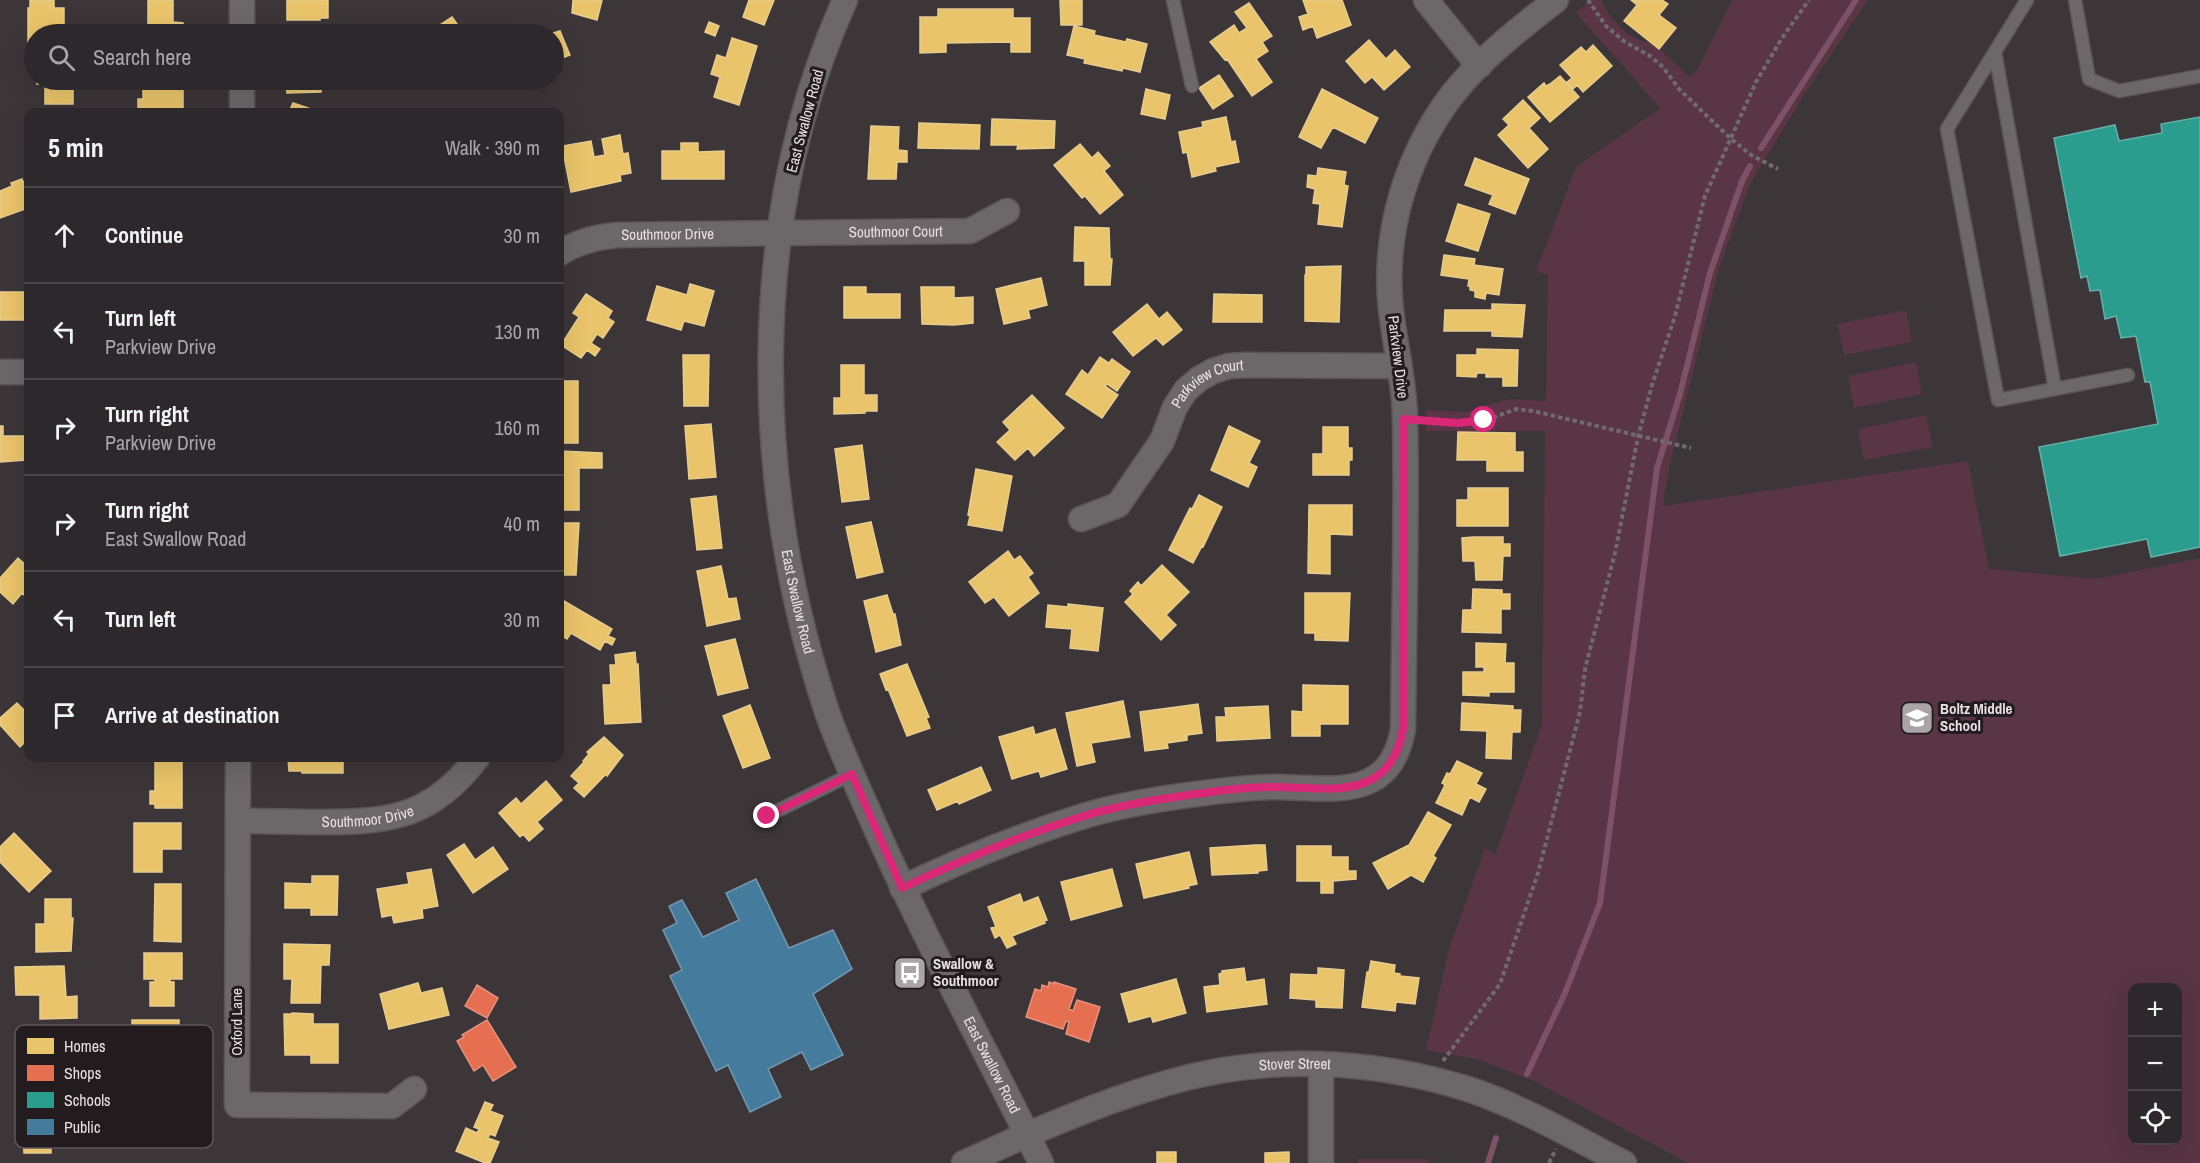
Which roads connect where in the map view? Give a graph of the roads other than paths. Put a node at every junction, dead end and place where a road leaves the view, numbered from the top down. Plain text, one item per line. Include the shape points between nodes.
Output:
1 (242, 0) edge
2 (845, 0) edge
3 (1173, 0) edge
4 (1426, 0) edge
5 (1556, 0) edge
6 (2027, 0) edge
7 (2075, 0) edge
8 (242, 24) edge
9 (1995, 52) junction
10 (1479, 66) junction
11 (2200, 76) edge
12 (1192, 86) dead end
13 (242, 90) edge
14 (242, 108) edge
15 (1007, 211) dead end
16 (780, 234) junction
17 (564, 251) edge
18 (1398, 366) junction
19 (0, 372) edge
20 (24, 372) edge
21 (2128, 375) dead end
22 (2055, 389) junction
23 (1081, 519) dead end
24 (238, 762) edge
25 (474, 762) edge
26 (852, 774) junction
27 (767, 816) dead end
28 (238, 821) junction
29 (902, 888) junction
30 (1321, 1064) junction
31 (414, 1089) dead end
32 (1027, 1135) junction
33 (964, 1163) edge
34 (1041, 1163) edge
35 (1321, 1163) edge
36 (1624, 1163) edge

1 - 8 street
2 - 16 street, East Swallow Road via 811,90
3 - 12 lane
4 - 10 street
5 - 10 street, Parkview Drive
6 - 9 lane
7 - 11 lane via 2089,79 2119,91
9 - 22 lane
9 - 22 lane via 1947,129 1998,400
10 - 18 street, Parkview Drive via 1429,129 1402,190 1390,256 1390,298
13 - 14 street
15 - 16 street, Southmoor Court via 970,231
16 - 17 street, Southmoor Drive via 618,235 597,237
16 - 26 street, East Swallow Road via 770,328 772,432 779,504 807,644
18 - 23 street, Parkview Court via 1245,365 1213,371 1180,399 1162,441 1118,506
18 - 29 street, Parkview Drive via 1404,419 1403,729 1393,761 1381,774 1350,787 1207,792 1085,815 969,857
19 - 20 street
21 - 22 lane
24 - 28 street, Oxford Lane
25 - 28 street, Southmoor Drive via 449,789 429,803 392,818 368,822
26 - 27 lane
26 - 29 street, East Swallow Road
28 - 31 street, Oxford Lane via 237,1105 392,1106
29 - 32 street, East Swallow Road
30 - 32 street, Stover Street via 1220,1071 1168,1083
30 - 35 street
30 - 36 street, Stover Street via 1431,1079 1502,1102
32 - 33 street, Stover Street
32 - 34 street, East Swallow Road

